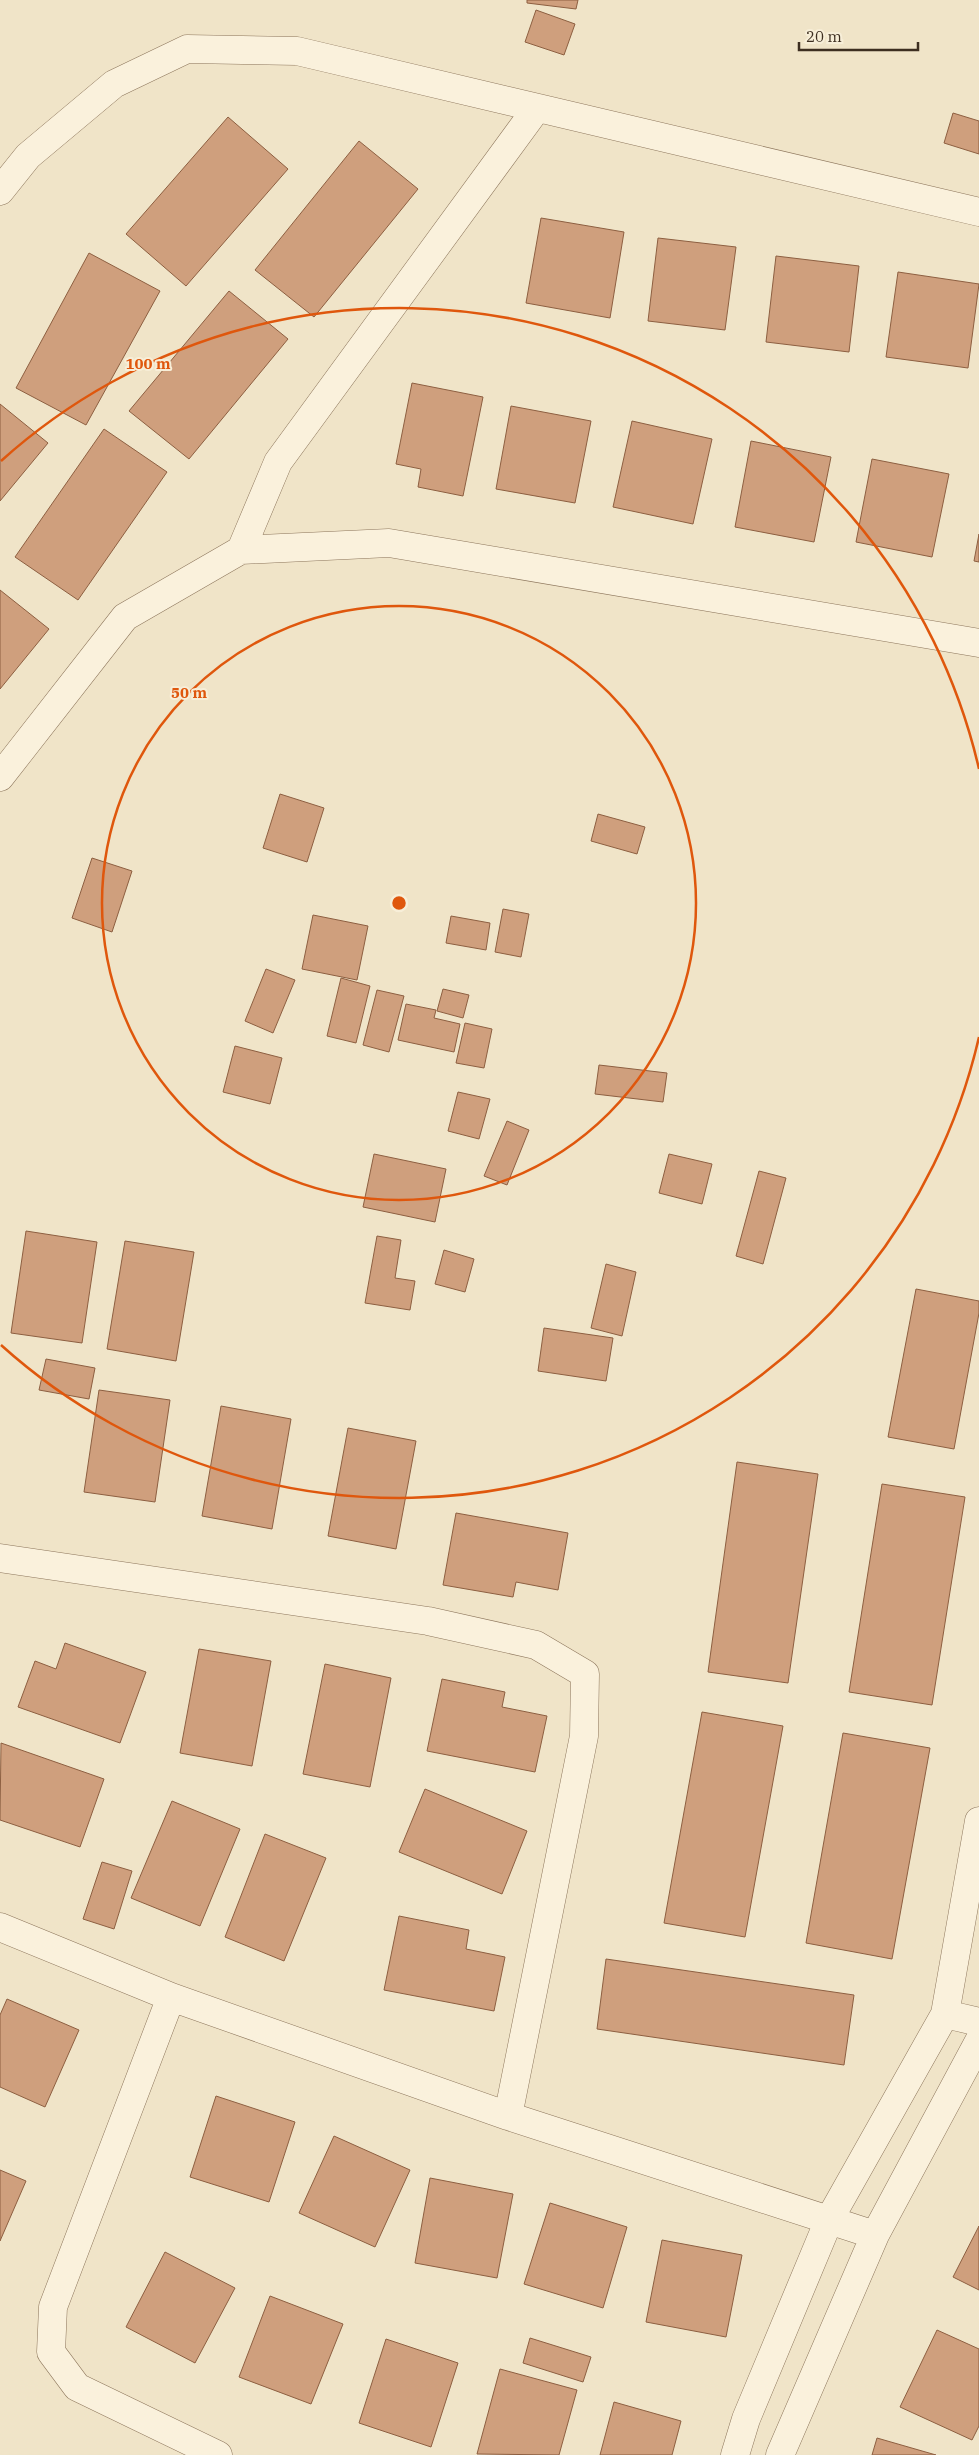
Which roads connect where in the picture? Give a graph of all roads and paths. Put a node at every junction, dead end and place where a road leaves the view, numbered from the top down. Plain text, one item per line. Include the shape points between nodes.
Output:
1 (538, 108) junction
2 (0, 191) edge
3 (979, 212) edge
4 (241, 550) junction
5 (979, 643) edge
6 (0, 777) edge
7 (0, 1558) edge
8 (979, 1821) edge
9 (0, 1927) edge
10 (171, 1997) junction
11 (944, 2014) junction
12 (979, 2022) edge
13 (979, 2041) edge
14 (508, 2116) junction
15 (829, 2220) junction
16 (875, 2235) junction
17 (218, 2455) edge
18 (735, 2455) edge
19 (780, 2455) edge

1 - 2 street via 297,51 187,49 114,84 28,156
1 - 3 street
1 - 4 street via 278,462
4 - 5 street via 389,543
4 - 6 street via 125,617
7 - 14 street via 428,1621 536,1645 585,1674 584,1736
8 - 11 street
9 - 10 street
10 - 14 street
10 - 17 street via 53,2307 51,2352 76,2387
11 - 12 street
11 - 15 street
13 - 16 street
14 - 15 street
15 - 16 street
15 - 18 street via 746,2418
16 - 19 street

